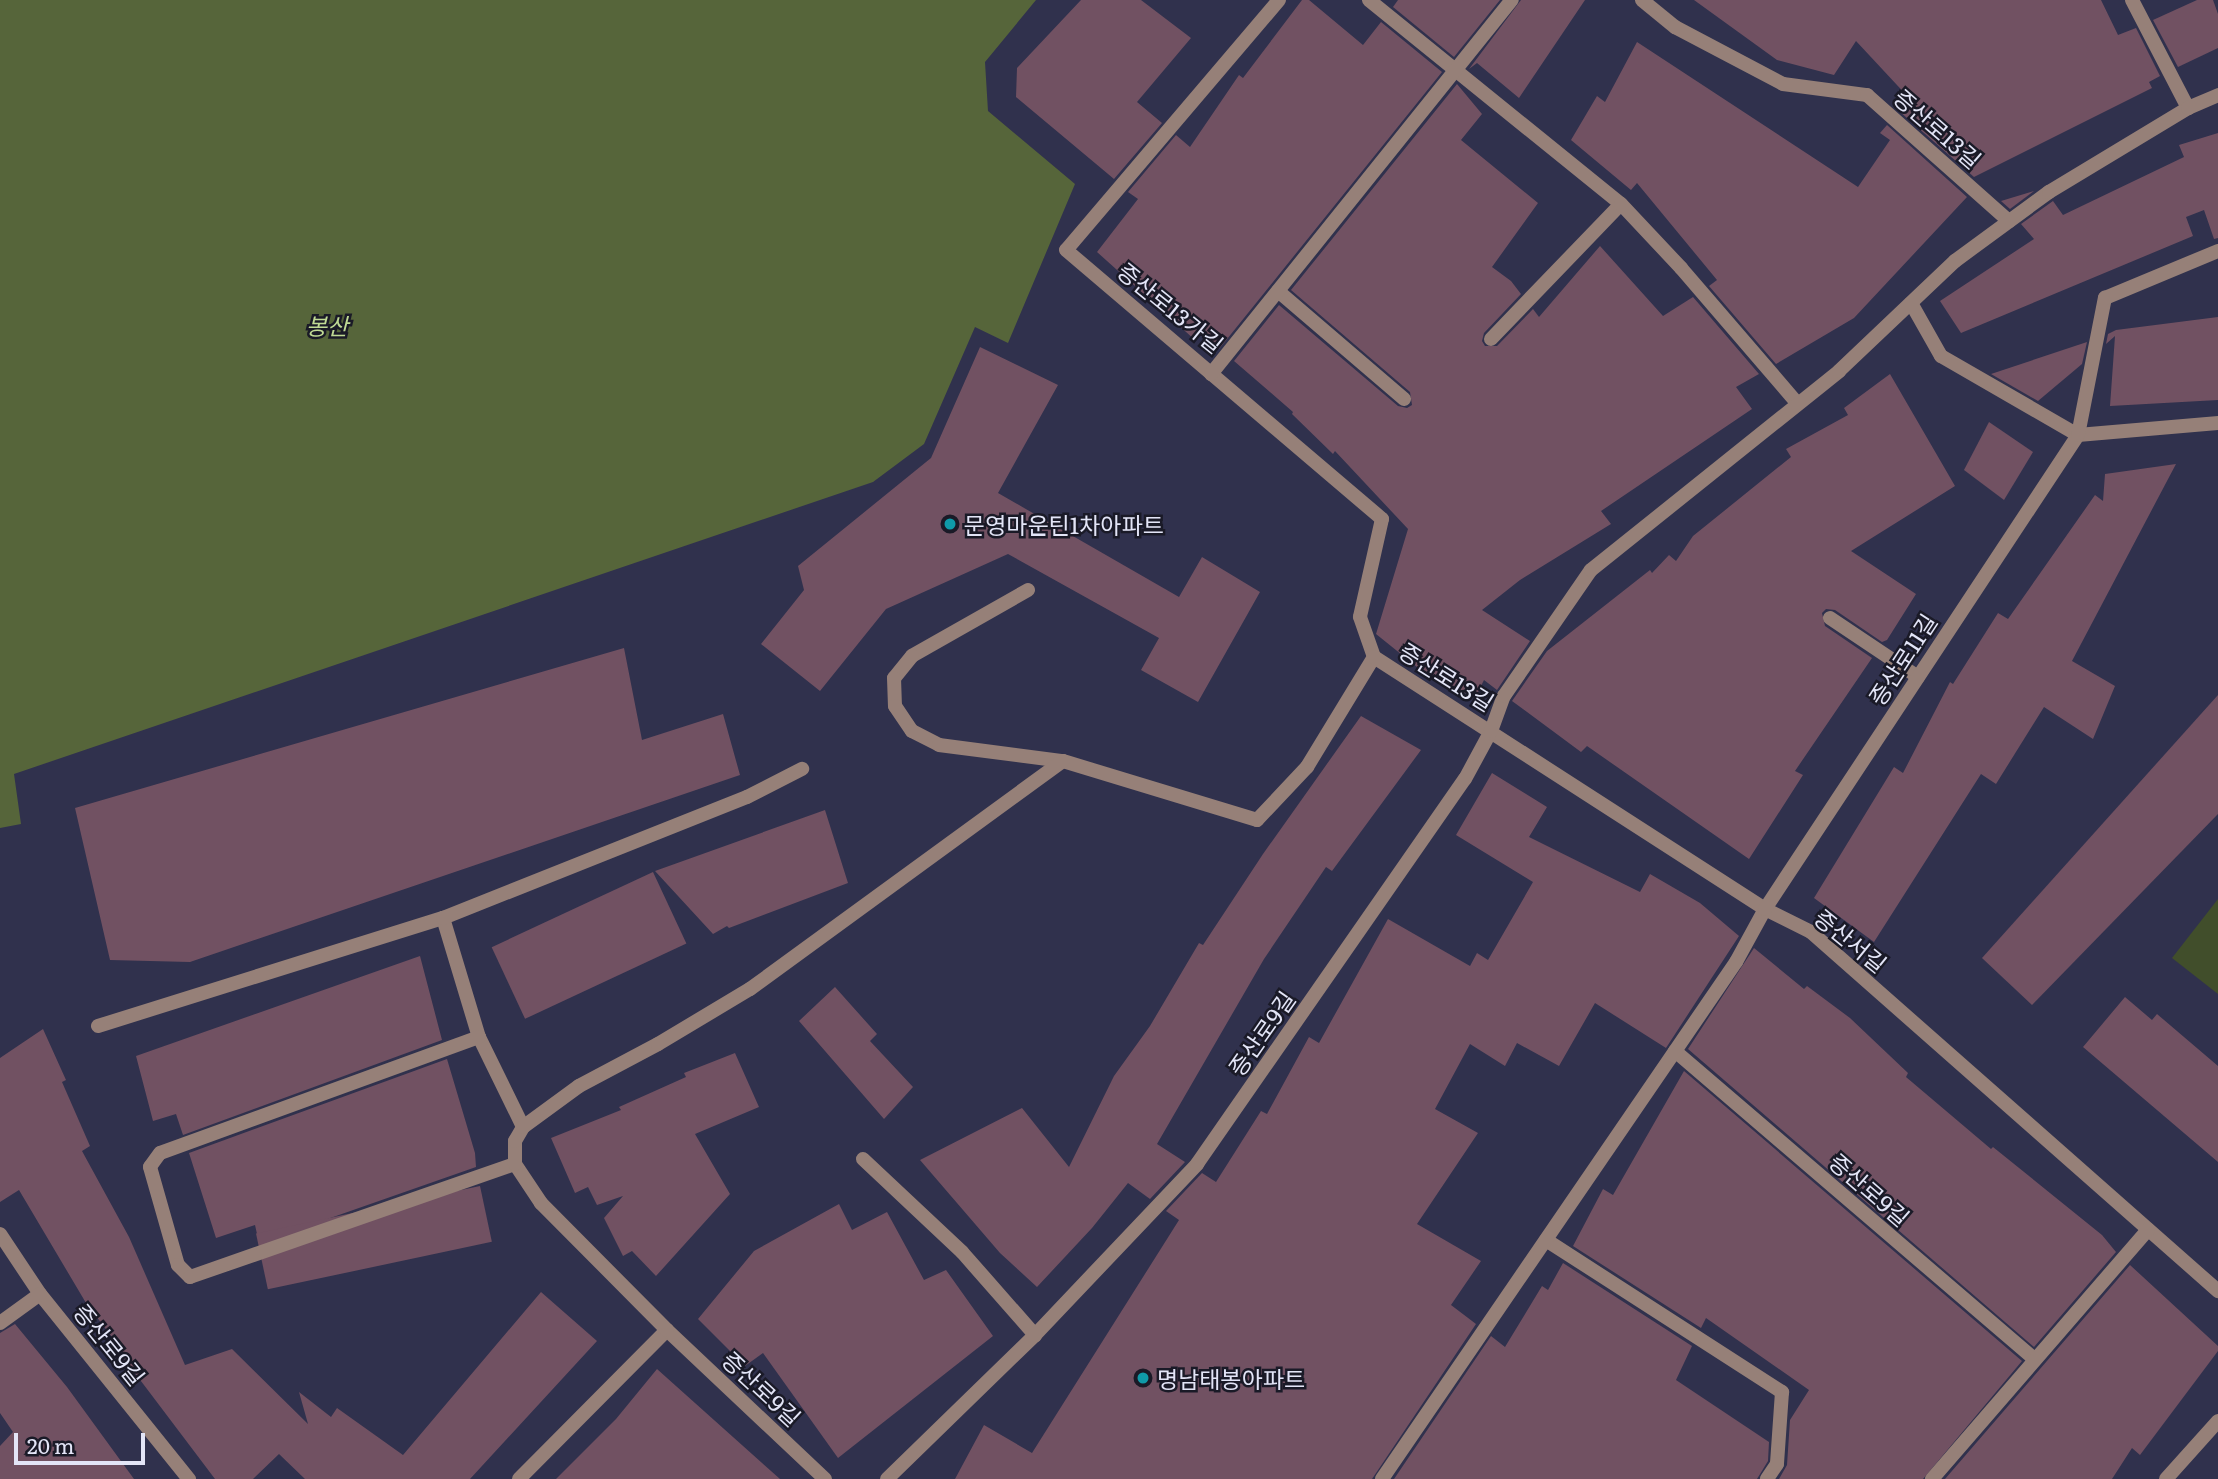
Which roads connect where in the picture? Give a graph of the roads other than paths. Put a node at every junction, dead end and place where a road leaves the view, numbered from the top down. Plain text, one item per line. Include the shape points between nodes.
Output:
1 (1279, 0) edge
2 (1369, 0) edge
3 (1512, 0) edge
4 (1642, 0) edge
5 (2132, 0) edge
6 (1457, 69) junction
7 (2218, 95) edge
8 (2188, 108) junction
9 (1621, 204) junction
10 (2010, 221) junction
11 (2218, 251) edge
12 (1278, 291) junction
13 (1911, 303) junction
14 (1491, 338) dead end
15 (1211, 374) junction
16 (1404, 399) dead end
17 (1798, 404) junction
18 (2218, 423) edge
19 (2077, 435) junction
20 (1028, 590) dead end
21 (1830, 618) dead end
22 (1374, 657) junction
23 (1918, 677) junction
24 (1491, 731) junction
25 (1063, 761) junction
26 (802, 769) dead end
27 (1765, 909) junction
28 (443, 918) junction
29 (99, 1026) dead end
30 (479, 1037) junction
31 (1675, 1051) junction
32 (523, 1127) junction
33 (863, 1159) dead end
34 (515, 1164) junction
35 (2148, 1230) junction
36 (0, 1234) edge
37 (1546, 1240) junction
38 (2218, 1291) edge
39 (40, 1294) junction
40 (0, 1323) edge
41 (667, 1330) junction
42 (1035, 1335) junction
43 (2035, 1360) junction
44 (2218, 1421) edge
45 (2174, 1476) edge
46 (189, 1479) edge
47 (519, 1479) edge
48 (825, 1479) edge
49 (887, 1479) edge
50 (1382, 1479) edge
51 (1767, 1479) edge
52 (1932, 1479) edge

1 - 15 street, 증산로13가길 via 1066,250
2 - 6 street
3 - 6 street, 증산로13가길
4 - 10 street, 증산로13길 via 1675,27 1783,84 1867,95
5 - 8 street
6 - 9 street
6 - 12 street, 증산로13가길
7 - 8 street, 증산로13길
8 - 10 street, 증산로13길 via 2049,192
9 - 14 street
9 - 17 street
10 - 13 street, 증산로13길 via 1955,261
11 - 19 street via 2105,298
12 - 15 street, 증산로13가길
12 - 16 street
13 - 17 street, 증산로13길
13 - 19 street via 1941,356
15 - 22 street, 증산로13길 via 1382,519 1360,617
17 - 24 street, 증산로13길 via 1591,570 1504,696
18 - 19 street
19 - 23 street, 증산로11길
20 - 25 street via 912,656 894,678 895,706 912,731 939,745
21 - 23 street
22 - 24 street, 증산로13길
22 - 25 street via 1307,767 1257,820
23 - 27 street, 증산로11길
24 - 27 street, 증산서길
24 - 42 street, 증산로9길 via 1465,779 1197,1164
25 - 32 street via 750,989 579,1086
26 - 28 street via 747,797
27 - 31 street via 1736,962
27 - 35 street, 증산서길 via 1811,932
28 - 29 street
28 - 30 street
30 - 32 street
30 - 34 street via 159,1153 150,1167 178,1265 190,1277
31 - 37 street
31 - 43 street, 증산로9길
32 - 34 street via 515,1141
33 - 42 street via 962,1252
34 - 41 street, 증산로9길 via 541,1203
35 - 38 street, 증산서길
35 - 43 street
36 - 39 street, 증산로9길
37 - 50 street
37 - 51 street via 1782,1392 1777,1464
39 - 40 street
39 - 46 street, 증산로9길
41 - 47 street
41 - 48 street, 증산로9길
42 - 49 street, 증산로9길
43 - 52 street
44 - 45 street

